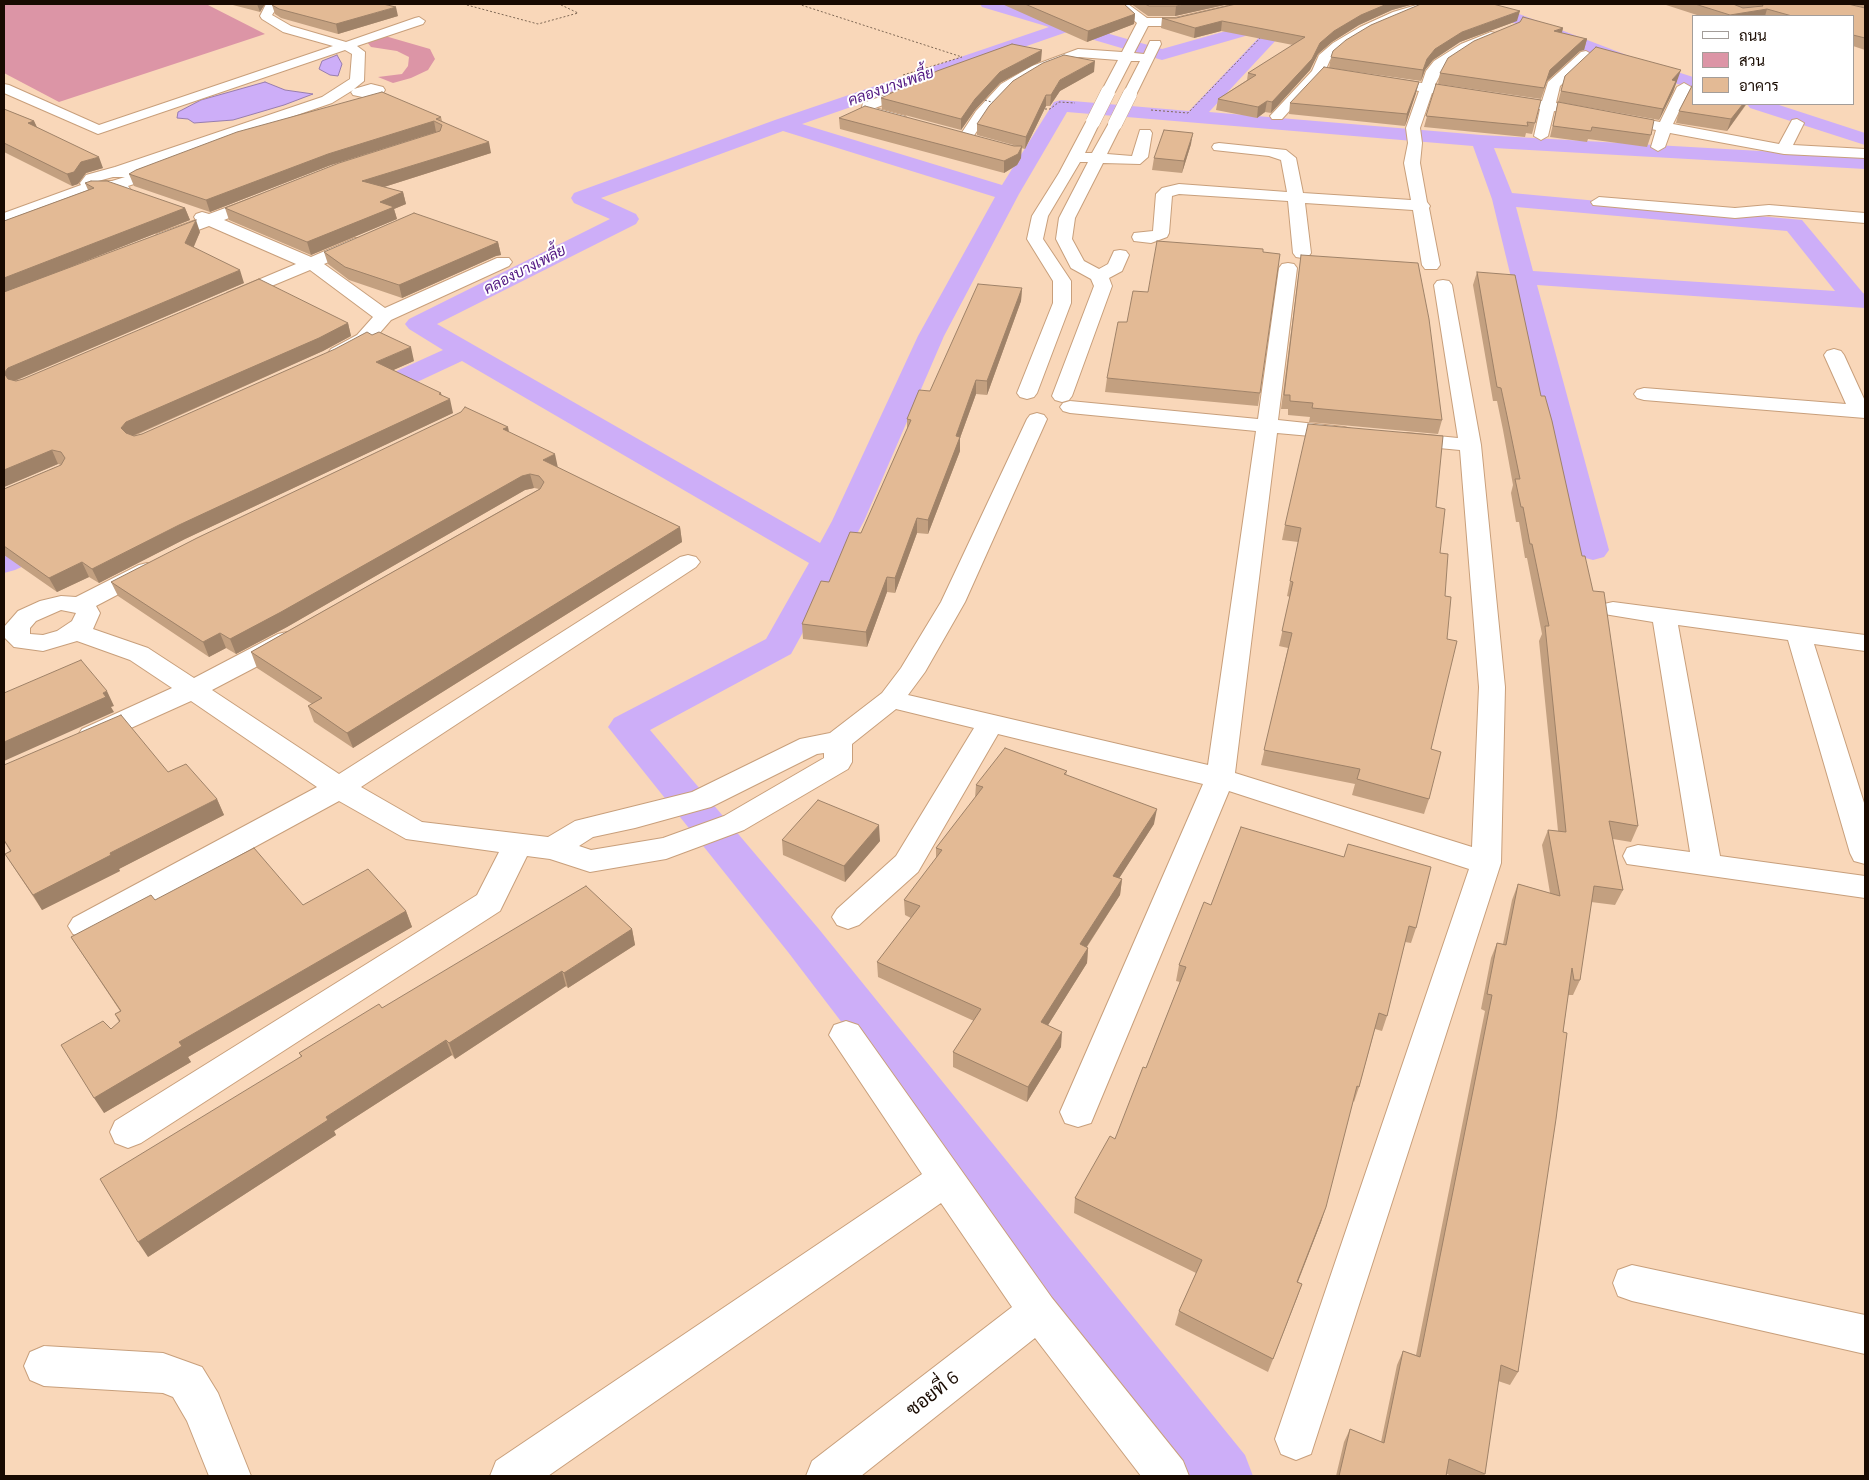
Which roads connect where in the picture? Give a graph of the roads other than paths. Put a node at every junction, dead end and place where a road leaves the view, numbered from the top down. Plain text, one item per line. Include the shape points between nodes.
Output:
1 (273, 4) edge
2 (1121, 4) edge
3 (1250, 4) edge
4 (1432, 4) edge
5 (1154, 10) edge
6 (418, 21) dead end
7 (1144, 22) junction
8 (1164, 23) junction
9 (1505, 30) edge
10 (343, 45) junction
11 (1127, 54) junction
12 (1586, 55) edge
13 (1149, 56) junction
14 (1318, 72) junction
15 (1684, 87) dead end
16 (4, 88) edge
17 (1427, 89) junction
18 (894, 96) edge
19 (1548, 106) junction
20 (1277, 116) edge
21 (913, 123) edge
22 (1797, 123) dead end
23 (1664, 126) junction
24 (948, 132) edge
25 (1144, 133) dead end
26 (1541, 136) dead end
27 (966, 137) junction
28 (984, 142) edge
29 (1219, 147) dead end
30 (1658, 147) dead end
31 (1784, 149) junction
32 (1865, 154) edge
33 (1075, 157) junction
34 (1097, 159) junction
35 (117, 179) junction
36 (140, 195) edge
37 (274, 195) edge
38 (1296, 197) junction
39 (1599, 202) dead end
40 (1422, 206) junction
41 (184, 210) edge
42 (1865, 218) edge
43 (4, 219) edge
44 (210, 220) junction
45 (373, 237) edge
46 (1140, 237) dead end
47 (147, 244) edge
48 (1120, 255) dead end
49 (503, 262) dead end
50 (312, 264) junction
51 (1099, 276) junction
52 (221, 302) edge
53 (384, 316) junction
54 (1834, 355) dead end
55 (322, 361) edge
56 (1644, 394) dead end
57 (1066, 402) junction
58 (1025, 409) junction
59 (1863, 412) edge
60 (1267, 426) junction
61 (1470, 445) junction
62 (168, 560) edge
63 (688, 562) dead end
64 (4, 608) edge
65 (1613, 609) dead end
66 (1664, 615) junction
67 (78, 618) junction
68 (306, 629) edge
69 (16, 632) edge
70 (1798, 633) junction
71 (1865, 643) edge
72 (194, 689) junction
73 (892, 699) junction
74 (991, 722) junction
75 (838, 740) junction
76 (67, 746) edge
77 (1220, 778) junction
78 (339, 788) junction
79 (517, 846) junction
80 (552, 848) junction
81 (1865, 853) edge
82 (1638, 856) dead end
83 (1486, 863) junction
84 (1707, 865) junction
85 (1865, 888) edge
86 (848, 917) dead end
87 (84, 926) dead end
88 (846, 1035) dead end
89 (1078, 1112) dead end
90 (128, 1132) dead end
91 (947, 1178) junction
92 (1632, 1283) dead end
93 (1038, 1311) junction
94 (1865, 1335) edge
95 (44, 1366) dead end
96 (1296, 1439) dead end
97 (230, 1476) edge
98 (512, 1476) edge
99 (827, 1476) edge
100 (1168, 1476) edge

1 - 10 street via 268,7 266,16 287,28
2 - 7 street
3 - 8 street
4 - 14 street via 1364,30 1324,58
5 - 8 street
6 - 10 street
7 - 8 street
7 - 11 street
8 - 13 street
9 - 17 street via 1466,47 1439,64
10 - 16 street via 98,130
10 - 35 street via 359,52 361,88 156,157
11 - 13 street
11 - 27 street via 1078,53 1038,69 1006,87
11 - 33 street, bridge
12 - 19 street via 1553,84
13 - 34 street, bridge
14 - 17 street
14 - 20 street
15 - 23 street
17 - 19 street
17 - 40 street via 1414,135 1412,163
18 - 21 street via 868,106 868,111
19 - 23 street
19 - 26 street
22 - 31 street
23 - 30 street
23 - 31 street
24 - 27 street
25 - 34 street via 1140,158 1135,161
27 - 28 street
29 - 38 street via 1281,153 1288,158
31 - 32 street
33 - 34 street
33 - 58 street via 1040,216 1035,239 1062,281 1062,303
34 - 51 street via 1067,218 1064,239 1077,264
35 - 36 street
35 - 43 street
37 - 44 street
38 - 40 street
38 - 46 street via 1168,191 1164,194 1161,232 1151,238
38 - 60 street via 1295,261
39 - 42 street via 1735,213 1769,210
40 - 61 street
41 - 44 street
44 - 47 street
44 - 50 street
45 - 50 street
48 - 51 street via 1116,267
49 - 53 street
50 - 52 street
50 - 53 street
51 - 57 street via 1103,286
53 - 55 street via 364,339
54 - 59 street
56 - 59 street
57 - 58 street via 1044,392
57 - 58 street via 1069,412 1056,419
57 - 60 street
58 - 73 street via 953,602 912,672
60 - 61 street
60 - 77 street
61 - 83 street via 1492,687
62 - 67 street
63 - 78 street
64 - 69 street
65 - 66 street
66 - 70 street
66 - 84 street
67 - 69 street via 55,604
67 - 69 street via 66,637 43,643 23,641
67 - 72 street
68 - 72 street
70 - 71 street
70 - 81 street
72 - 76 street
72 - 78 street
73 - 74 street
73 - 75 street
74 - 77 street
74 - 86 street via 907,864
75 - 80 street via 810,746 701,800 585,828
75 - 80 street via 838,762 734,823 704,835 666,848 590,861
77 - 83 street
77 - 89 street
78 - 79 street via 416,832
78 - 87 street
79 - 80 street
79 - 90 street via 489,903
82 - 84 street
83 - 96 street
84 - 85 street
88 - 91 street
91 - 93 street
91 - 98 street
92 - 94 street
93 - 99 street, ซอยที่ 6
93 - 100 street
95 - 97 street via 163,1373 187,1382 203,1408

